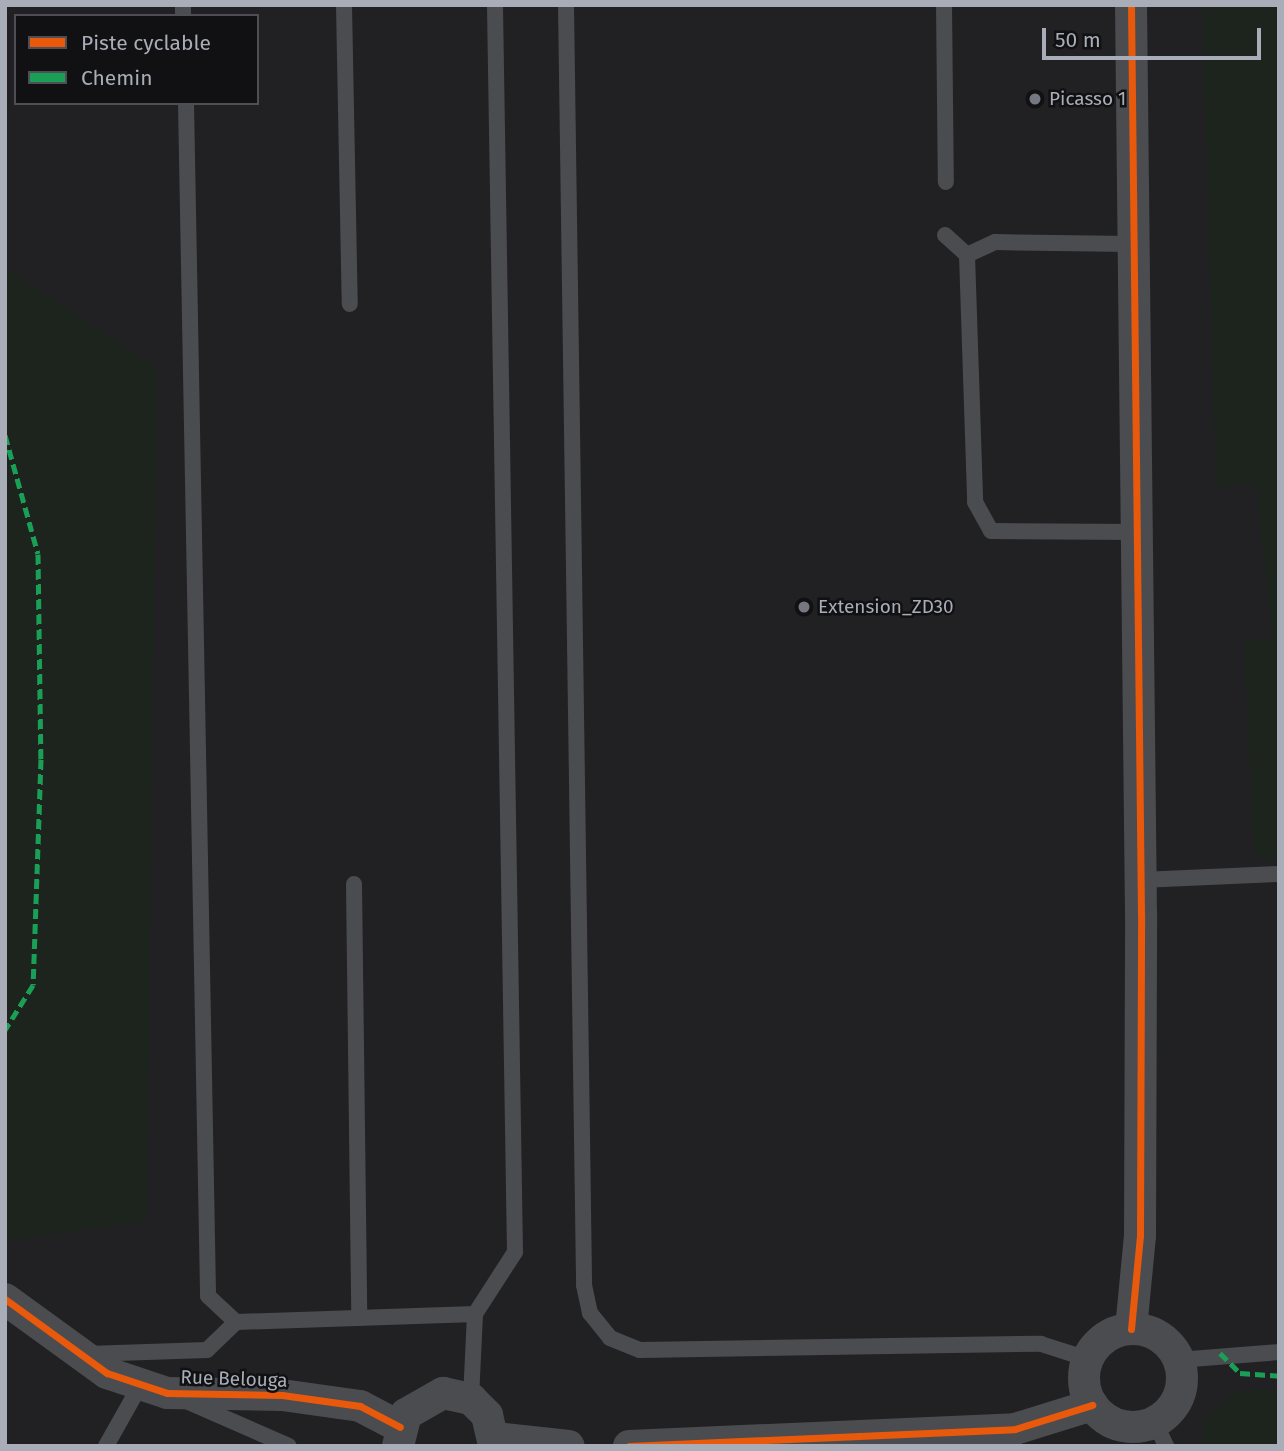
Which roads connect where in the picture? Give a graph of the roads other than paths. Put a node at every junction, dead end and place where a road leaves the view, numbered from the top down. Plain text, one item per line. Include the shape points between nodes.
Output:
1 (345, 5) edge
2 (495, 5) edge
3 (566, 5) edge
4 (944, 5) edge
5 (1131, 5) edge
6 (186, 105) edge
7 (946, 182) dead end
8 (946, 235) dead end
9 (1132, 244) junction
10 (967, 255) junction
11 (350, 304) dead end
12 (1135, 532) junction
13 (1279, 874) edge
14 (1140, 880) junction
15 (354, 884) dead end
16 (5, 1298) edge
17 (475, 1314) junction
18 (359, 1318) junction
19 (236, 1322) junction
20 (1131, 1329) junction
21 (1279, 1352) edge
22 (77, 1354) junction
23 (1088, 1359) junction
24 (1178, 1360) junction
25 (154, 1388) junction
26 (471, 1399) junction
27 (1092, 1405) junction
28 (1160, 1434) edge
29 (399, 1436) edge
30 (494, 1442) edge
31 (106, 1446) edge
32 (289, 1446) edge
33 (569, 1446) edge
34 (629, 1446) edge

1 - 11 lane
2 - 17 lane via 515,1252
3 - 23 lane via 584,1271 590,1313 610,1338 640,1350 1041,1344
4 - 7 lane
5 - 9 street
6 - 19 lane via 208,1296
8 - 10 lane
9 - 10 lane via 995,242
9 - 12 street
10 - 12 lane via 975,502 991,531
12 - 14 street
13 - 14 lane
14 - 20 street via 1140,1236
15 - 18 lane
16 - 22 street, Rue Belouga
17 - 18 lane
17 - 26 lane
18 - 19 lane
19 - 22 lane via 207,1350
20 - 23 street via 1105,1337
20 - 24 street via 1160,1336
21 - 24 lane
22 - 25 street, Rue Belouga
23 - 27 street via 1085,1388
24 - 28 street via 1182,1387
25 - 29 street, Rue Belouga via 282,1395 360,1406
25 - 31 lane
25 - 32 lane
26 - 29 street via 429,1396
26 - 30 street via 487,1415
27 - 28 street via 1124,1426
27 - 34 street via 1015,1429
30 - 33 street

